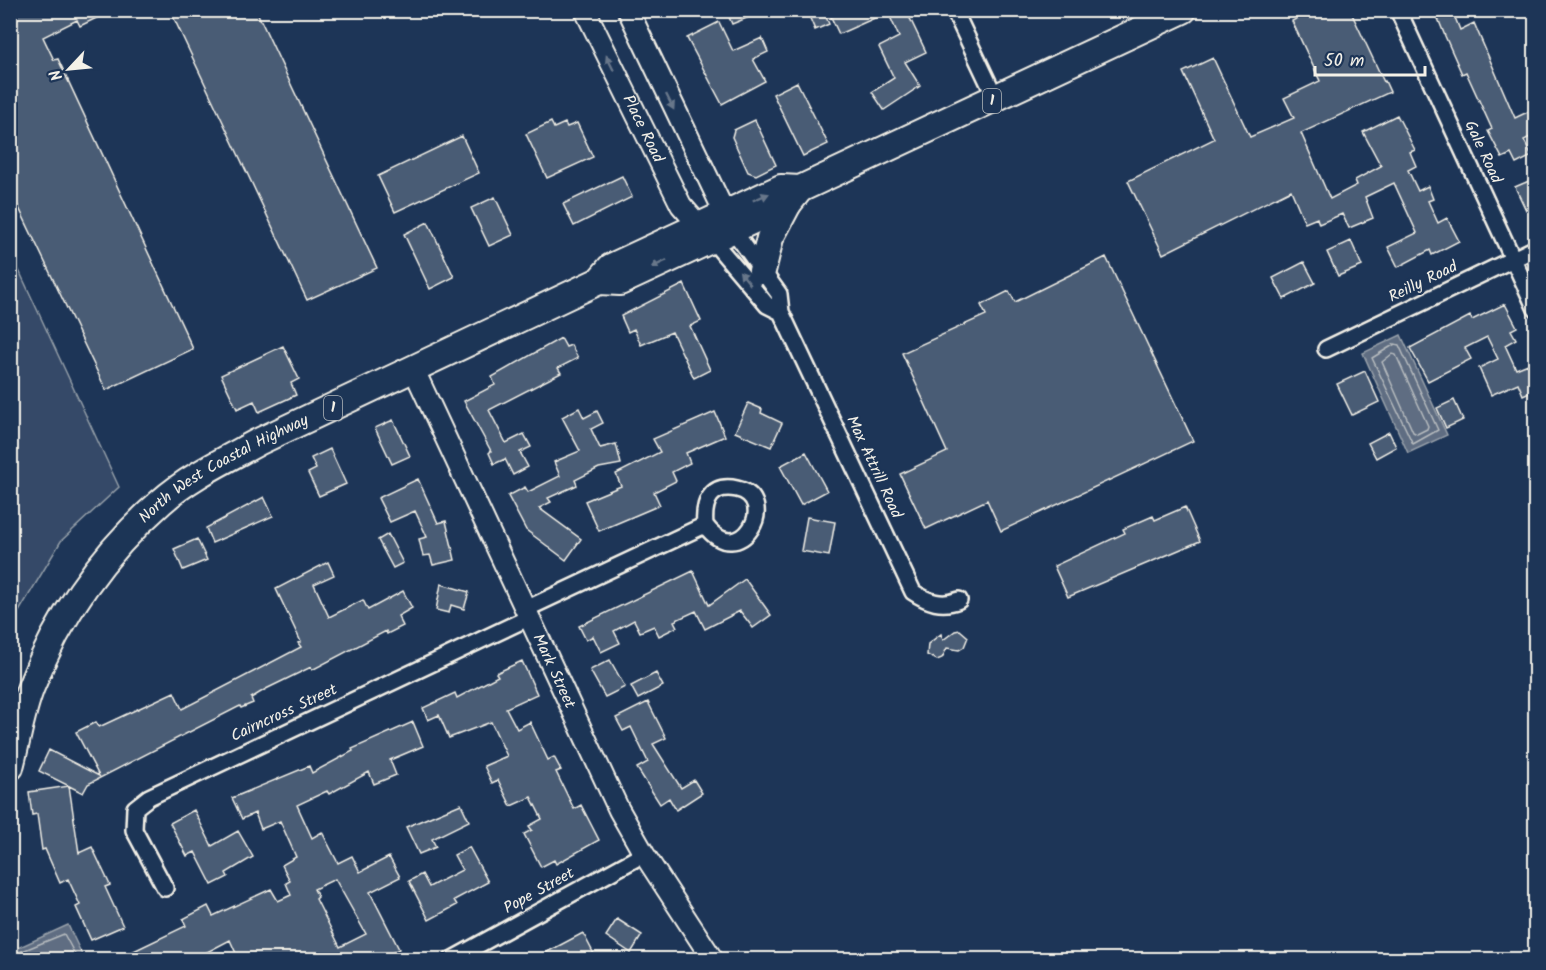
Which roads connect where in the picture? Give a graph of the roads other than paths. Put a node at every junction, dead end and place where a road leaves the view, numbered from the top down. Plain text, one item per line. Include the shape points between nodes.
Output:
1 (585, 10) edge
2 (628, 10) edge
3 (954, 10) edge
4 (1182, 10) edge
5 (1398, 10) edge
6 (996, 99) junction
7 (794, 196) junction
8 (717, 227) junction
9 (1536, 248) edge
10 (1512, 259) junction
11 (762, 271) junction
12 (1536, 309) edge
13 (781, 312) junction
14 (1326, 349) dead end
15 (414, 370) junction
16 (705, 525) dead end
17 (959, 600) dead end
18 (528, 613) junction
19 (10, 767) edge
20 (644, 854) junction
21 (165, 888) dead end
22 (478, 953) edge
23 (451, 960) edge
24 (713, 960) edge

8 -> 1 street, Place Road via 681,205
2 -> 8 street
3 - 6 street
4 - 6 highway, North West Coastal Highway / 1
5 - 10 street, Gale Road
6 - 7 highway, North West Coastal Highway / 1
7 - 8 highway, North West Coastal Highway / 1 via 781,188
7 - 11 highway via 767,245
8 - 11 street, Max Attrill Road
13 -> 8 street, Max Attrill Road via 767,305
8 - 15 highway, North West Coastal Highway / 1 via 611,267 599,281
9 - 10 street, Reilly Road
10 - 12 street, Gale Road
10 - 14 street, Reilly Road
11 - 13 street, Max Attrill Road via 778,294
13 - 17 street, Max Attrill Road via 913,592 933,602
15 - 18 street, Mark Street
15 - 19 highway, North West Coastal Highway / 1 via 258,442 205,471 161,502 93,573 71,604 30,689
16 - 18 street, Cairncross Street
18 - 20 street, Mark Street via 619,810
18 - 21 street, Cairncross Street via 149,797 135,808 134,830
20 - 22 street, Pope Street
20 - 24 street, Mark Street
22 - 23 street, Pope Street

